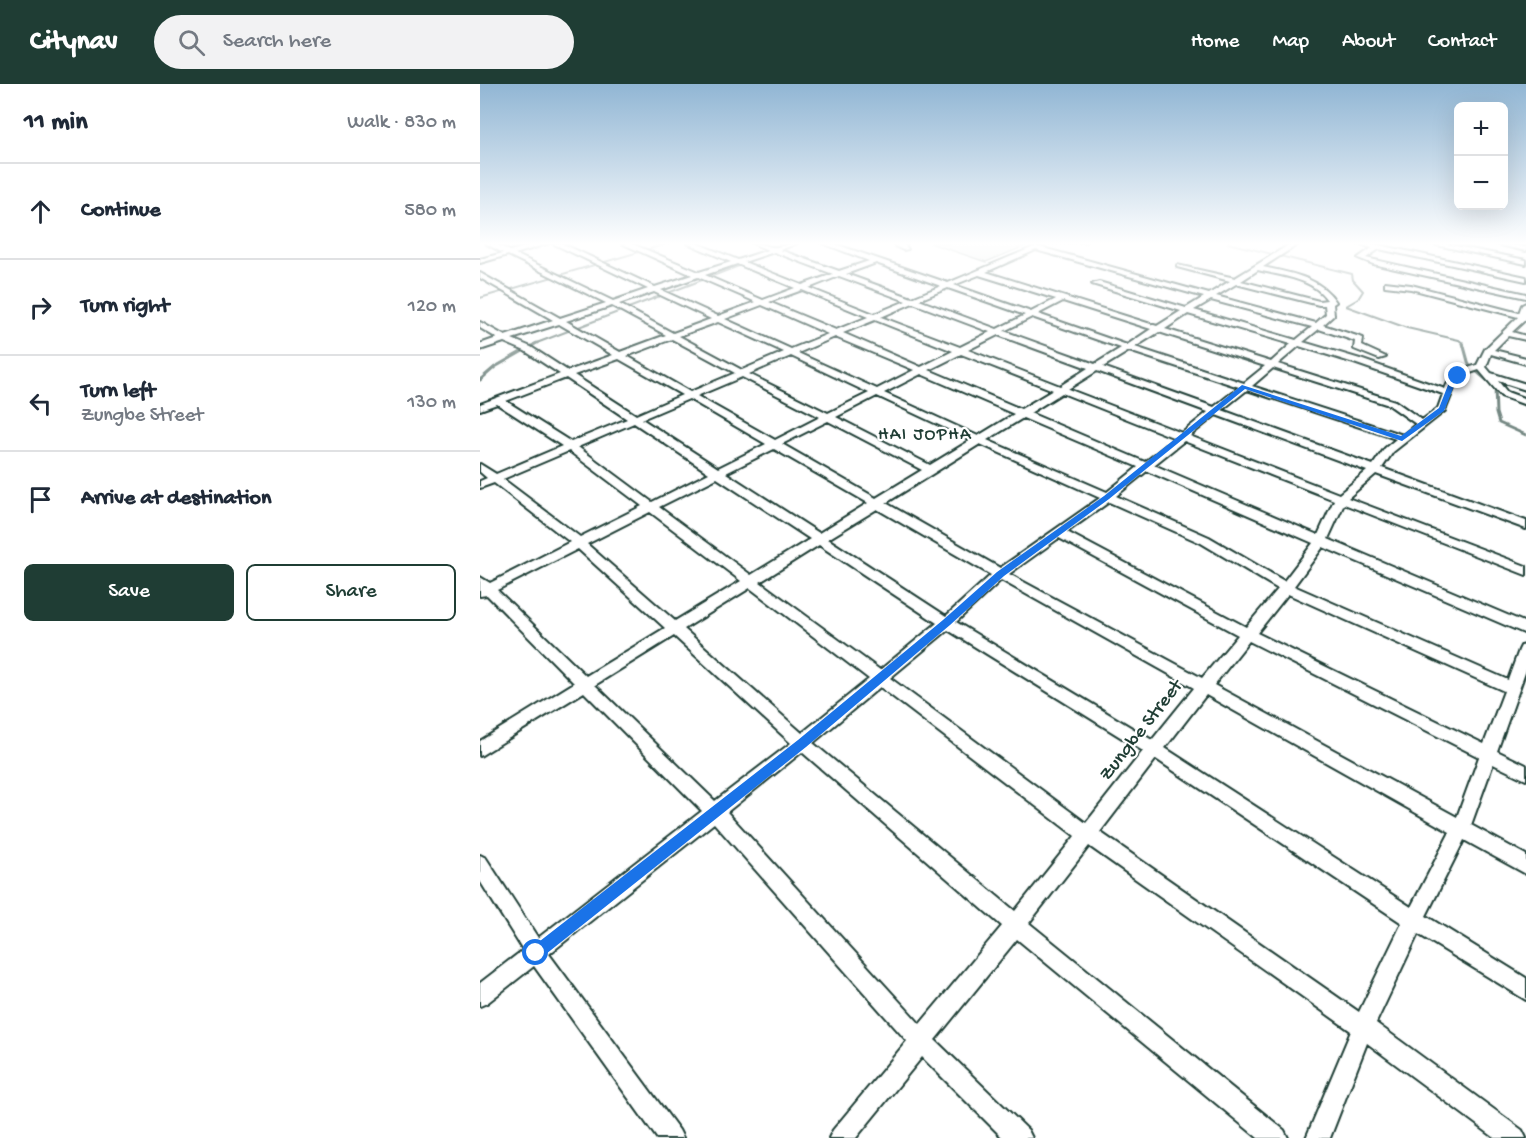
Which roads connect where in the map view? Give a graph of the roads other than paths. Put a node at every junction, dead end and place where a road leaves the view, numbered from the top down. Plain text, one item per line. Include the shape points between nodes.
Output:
1 (509, 292) edge
2 (589, 292) edge
3 (649, 292) edge
4 (661, 292) edge
5 (740, 292) edge
6 (794, 292) edge
7 (815, 292) edge
8 (891, 292) edge
9 (931, 292) edge
10 (968, 292) edge
11 (1045, 292) edge
12 (1123, 292) edge
13 (1199, 292) edge
14 (1219, 292) edge
15 (1275, 292) edge
16 (1325, 292) edge
17 (1431, 292) edge
18 (1508, 292) edge
19 (1213, 296) junction
20 (1526, 296) edge
21 (1064, 298) junction
22 (913, 300) junction
23 (765, 303) junction
24 (1329, 303) junction
25 (614, 304) junction
26 (1526, 305) edge
27 (1189, 312) junction
28 (1033, 314) junction
29 (1524, 317) edge
30 (719, 318) junction
31 (874, 318) junction
32 (560, 321) junction
33 (480, 324) edge
34 (1319, 327) junction
35 (1161, 329) junction
36 (998, 332) junction
37 (837, 333) junction
38 (1506, 333) junction
39 (671, 336) junction
40 (1526, 338) edge
41 (504, 339) junction
42 (1296, 345) junction
43 (480, 347) edge
44 (1128, 348) junction
45 (961, 350) junction
46 (1488, 351) junction
47 (792, 352) junction
48 (620, 356) junction
49 (1382, 357) dead end
50 (1526, 361) edge
51 (1272, 365) junction
52 (1096, 367) junction
53 (1474, 369) junction
54 (923, 370) junction
55 (743, 374) junction
56 (568, 375) junction
57 (1489, 375) junction
58 (1244, 387) junction
59 (1526, 387) edge
60 (1062, 390) junction
61 (878, 392) junction
62 (1449, 393) junction
63 (690, 397) junction
64 (498, 400) junction
65 (1526, 402) edge
66 (480, 407) edge
67 (1214, 410) junction
68 (1023, 412) junction
69 (828, 417) junction
70 (635, 419) junction
71 (1422, 424) junction
72 (1181, 436) junction
73 (1402, 438) junction
74 (979, 440) junction
75 (776, 445) junction
76 (571, 447) junction
77 (1145, 466) junction
78 (480, 467) edge
79 (1376, 469) junction
80 (932, 470) junction
81 (719, 474) junction
82 (487, 482) edge
83 (1107, 498) junction
84 (1341, 498) junction
85 (877, 503) junction
86 (650, 506) junction
87 (1526, 525) edge
88 (1059, 533) junction
89 (819, 539) junction
90 (1322, 540) junction
91 (578, 542) junction
92 (1526, 571) edge
93 (1000, 574) junction
94 (750, 581) junction
95 (482, 588) edge
96 (1286, 588) junction
97 (947, 623) junction
98 (673, 628) junction
99 (1526, 628) edge
100 (1249, 635) junction
101 (1526, 650) edge
102 (880, 678) junction
103 (584, 684) junction
104 (1204, 686) junction
105 (1512, 688) junction
106 (802, 743) junction
107 (480, 749) edge
108 (1155, 750) junction
109 (1487, 753) junction
110 (1526, 772) edge
111 (715, 812) junction
112 (1461, 829) junction
113 (1087, 834) junction
114 (480, 864) edge
115 (1526, 865) edge
116 (1414, 920) junction
117 (1016, 925) junction
118 (536, 953) junction
119 (1526, 990) edge
120 (480, 996) edge
121 (1363, 1027) junction
122 (921, 1041) junction
123 (671, 1138) edge
124 (842, 1138) edge
125 (1020, 1138) edge
126 (1276, 1138) edge
127 (1318, 1138) edge
128 (1514, 1138) edge

1 - 32 street
2 - 25 street
3 - 25 street
4 - 30 street
5 - 23 street
6 - 23 street
7 - 31 street
8 - 22 street
9 - 22 street
10 - 28 street
11 - 21 street
12 - 27 street
13 - 19 street
14 - 19 street
15 - 24 street
16 - 24 street via 1331,299
17 - 29 street
18 - 20 street
19 - 27 street
19 - 34 street
21 - 28 street
21 - 35 street
22 - 31 street
22 - 36 street
23 - 30 street
23 - 37 street
24 - 34 street via 1330,315
25 - 32 street
25 - 39 street
26 - 29 street
27 - 35 street
27 - 42 street
28 - 36 street
28 - 44 street
29 - 38 street
30 - 39 street
30 - 47 street
31 - 37 street
31 - 45 street
32 - 41 street
32 - 48 street
33 - 41 street
34 - 42 street
34 - 49 street via 1360,340 1357,348
35 - 44 street
35 - 51 street
36 - 45 street
36 - 52 street
37 - 47 street
37 - 54 street
38 - 40 street
38 - 46 street
39 - 48 street
39 - 55 street
41 - 43 street
41 - 56 street
42 - 51 street
42 - 62 street
44 - 52 street
44 - 58 street
45 - 54 street
45 - 60 street
46 - 50 street
46 - 53 street, Zungbe Street
47 - 55 street
47 - 61 street
48 - 56 street
48 - 63 street
51 - 58 street
51 - 71 street via 1392,403
52 - 60 street
52 - 67 street
53 - 57 street
53 - 62 street, Zungbe Street via 1453,380
54 - 61 street
54 - 68 street
55 - 63 street
55 - 69 street
56 - 64 street
56 - 70 street
57 - 59 street
57 - 65 street via 1504,394
58 - 67 street
58 - 73 street
60 - 68 street
60 - 72 street
61 - 69 street
61 - 74 street
62 - 71 street, Zungbe Street via 1442,409
63 - 70 street
63 - 75 street
64 - 66 street
64 - 76 street
67 - 72 street
67 - 79 street
68 - 74 street
68 - 77 street
69 - 75 street
69 - 80 street
70 - 76 street
70 - 81 street
71 - 73 street, Zungbe Street
72 - 77 street
72 - 84 street
73 - 79 street, Zungbe Street
74 - 80 street
74 - 83 street
75 - 81 street
75 - 85 street
76 - 82 street
76 - 86 street
77 - 83 street
77 - 90 street
78 - 82 street
79 - 84 street, Zungbe Street
79 - 87 street
80 - 85 street
81 - 86 street
81 - 89 street
82 - 91 street
83 - 88 street
83 - 96 street via 1205,540
84 - 90 street, Zungbe Street
84 - 92 street
85 - 89 street
85 - 93 street
86 - 91 street
86 - 94 street
88 - 93 street
88 - 100 street
89 - 94 street
89 - 97 street
90 - 96 street, Zungbe Street
90 - 99 street
91 - 95 street
91 - 98 street
93 - 97 street
93 - 104 street
94 - 98 street
94 - 102 street
95 - 103 street
96 - 100 street, Zungbe Street
96 - 105 street
97 - 102 street
97 - 108 street
98 - 103 street
98 - 106 street
100 - 104 street, Zungbe Street
100 - 109 street
101 - 105 street
102 - 106 street
102 - 113 street
103 - 107 street
103 - 111 street
104 - 108 street, Zungbe Street
104 - 112 street
105 - 109 street
106 - 111 street
106 - 117 street
108 - 113 street, Zungbe Street
108 - 116 street
109 - 110 street
109 - 112 street
111 - 118 street
111 - 122 street
112 - 115 street
112 - 116 street
113 - 117 street, Zungbe Street
113 - 121 street
114 - 118 street
116 - 119 street
116 - 121 street
117 - 122 street, Zungbe Street
117 - 126 street
118 - 120 street
118 - 123 street
121 - 127 street
121 - 128 street
122 - 124 street, Zungbe Street
122 - 125 street

